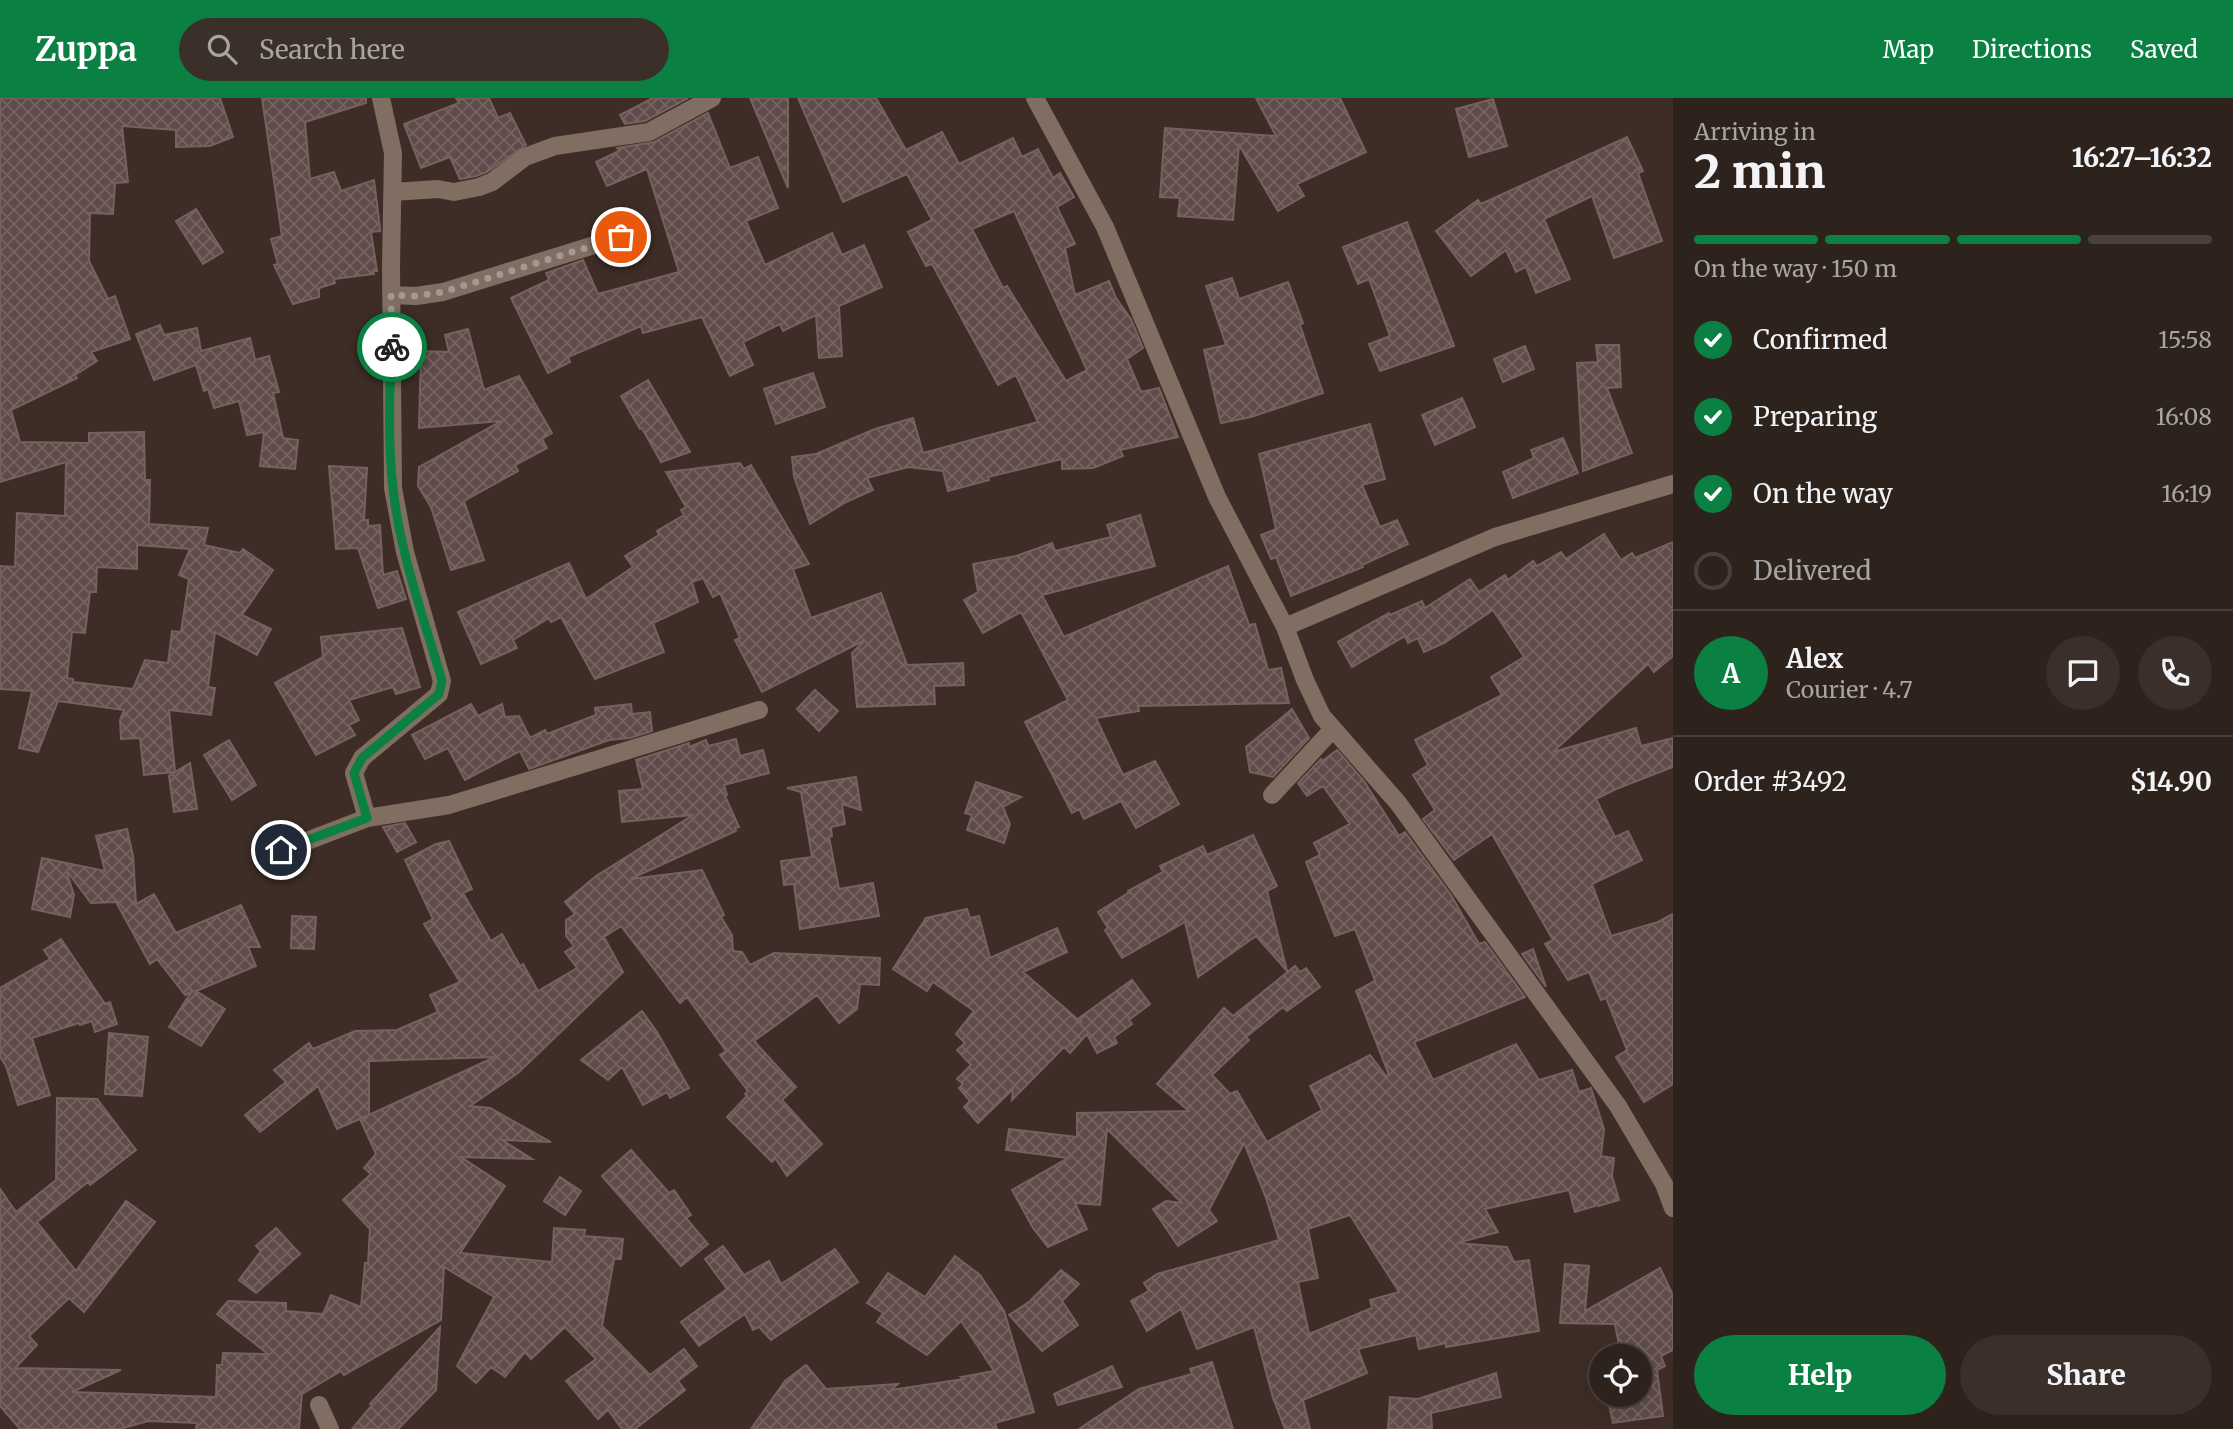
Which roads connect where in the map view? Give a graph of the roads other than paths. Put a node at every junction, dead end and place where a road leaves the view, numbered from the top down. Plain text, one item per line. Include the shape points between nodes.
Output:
1 (381, 98) edge
2 (712, 98) edge
3 (1035, 98) edge
4 (393, 192) junction
5 (638, 236) dead end
6 (391, 295) junction
7 (1673, 484) edge
8 (1285, 627) junction
9 (759, 710) dead end
10 (1332, 730) junction
11 (1272, 795) dead end
12 (367, 818) junction
13 (281, 850) dead end
14 (1673, 1208) edge
15 (319, 1405) dead end
16 (330, 1429) edge

1 - 4 street via 393,153
2 - 4 street via 649,132 555,146 526,157 479,187
3 - 8 street via 1105,227 1217,497
4 - 6 street
5 - 6 street via 621,237 443,292
6 - 12 street via 393,488 405,552 442,688 357,765 354,773
7 - 8 street via 1495,537
8 - 10 street via 1312,697
9 - 12 street via 462,801
10 - 11 street
10 - 14 street via 1398,803 1618,1106
12 - 13 street
15 - 16 street

